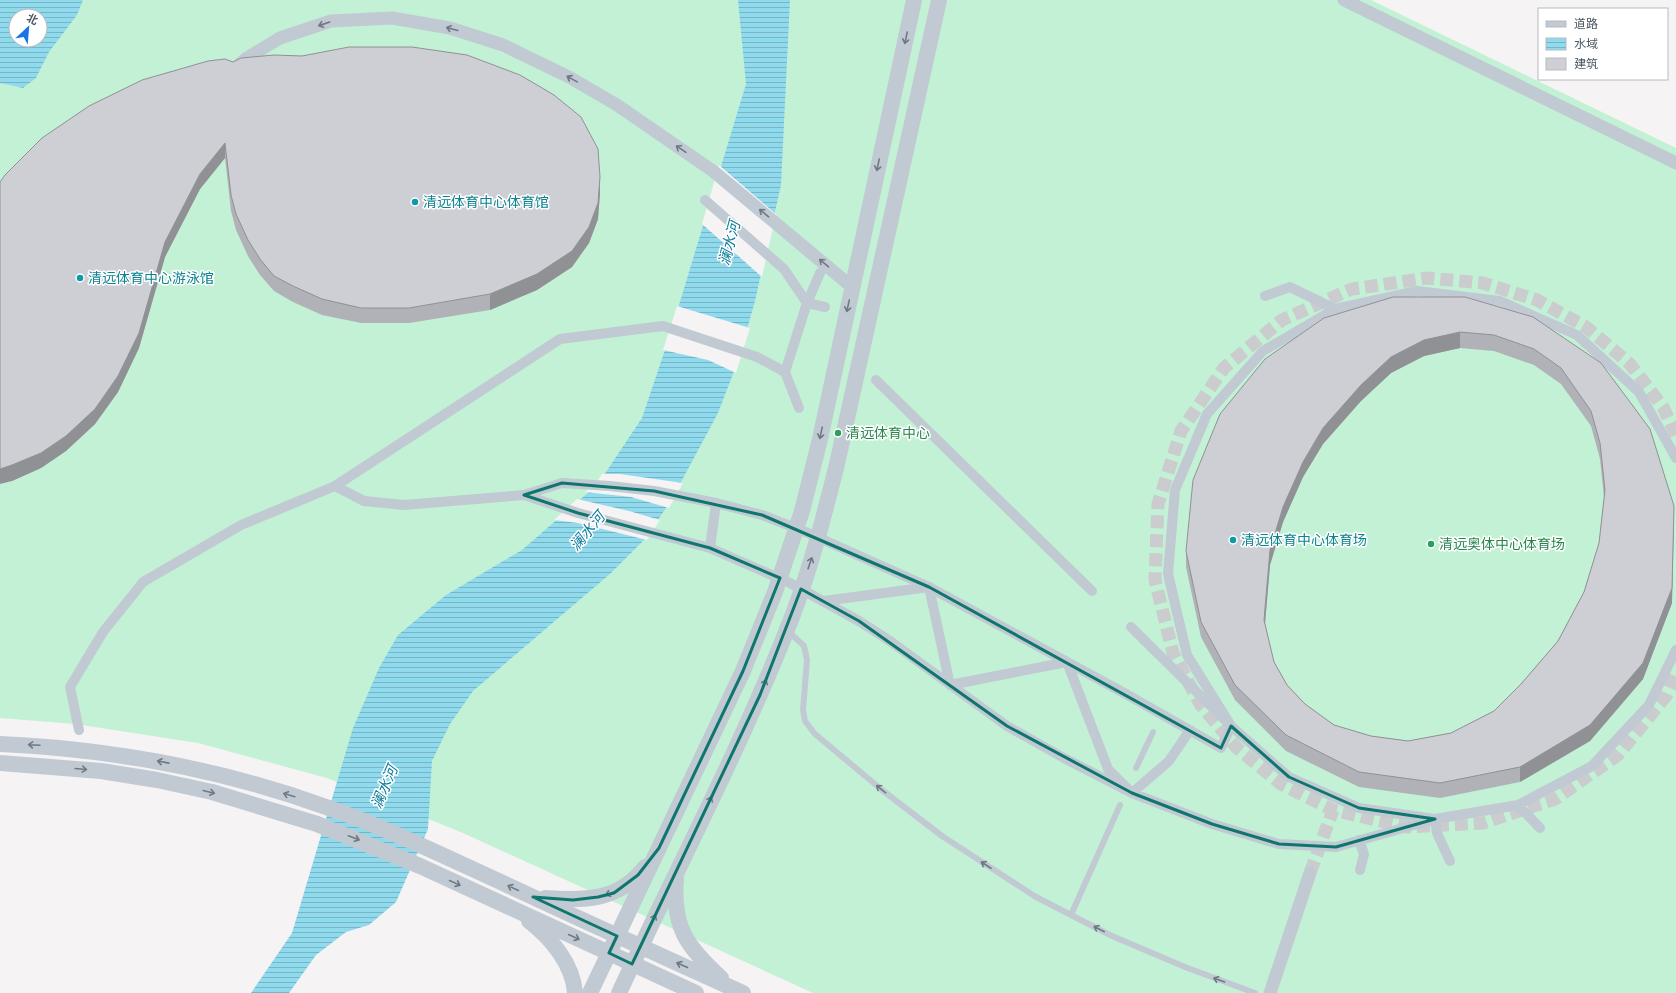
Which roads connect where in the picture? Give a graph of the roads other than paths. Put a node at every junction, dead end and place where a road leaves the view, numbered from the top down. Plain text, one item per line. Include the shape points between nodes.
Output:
1 (914, 0) edge
2 (939, 0) edge
3 (1344, 0) edge
4 (232, 70) edge
5 (1676, 162) edge
6 (705, 200) dead end
7 (820, 273) dead end
8 (852, 288) junction
9 (1265, 296) dead end
10 (807, 303) junction
11 (825, 307) dead end
12 (1335, 309) junction
13 (785, 372) junction
14 (876, 380) dead end
15 (799, 408) dead end
16 (1676, 458) edge
17 (335, 486) junction
18 (524, 495) junction
19 (716, 503) junction
20 (710, 548) junction
21 (929, 587) junction
22 (1092, 590) dead end
23 (824, 601) junction
24 (1131, 627) dead end
25 (787, 629) junction
26 (1676, 650) edge
27 (1068, 662) junction
28 (950, 685) junction
29 (1231, 726) junction
30 (79, 730) dead end
31 (1190, 730) junction
32 (1153, 732) dead end
33 (0, 744) edge
34 (0, 764) edge
35 (1136, 768) dead end
36 (1132, 793) junction
37 (1120, 805) dead end
38 (1518, 805) junction
39 (1435, 819) junction
40 (1540, 828) dead end
41 (1359, 840) junction
42 (659, 848) junction
43 (1450, 861) dead end
44 (677, 870) junction
45 (1360, 870) dead end
46 (1310, 873) tunnel mouth
47 (533, 897) junction
48 (510, 908) junction
49 (1070, 915) junction
50 (617, 936) junction
51 (641, 947) junction
52 (609, 953) junction
53 (632, 964) junction
54 (738, 991) edge
55 (575, 993) edge
56 (590, 993) edge
57 (619, 993) edge
58 (696, 993) edge
59 (1255, 993) edge
60 (1270, 993) edge

1 -> 8 street
25 -> 2 street via 819,536 837,464
3 - 5 street
8 -> 4 street via 713,171 617,105 569,77 503,45 450,28 392,18 331,21 280,38
6 - 10 street via 784,269
7 - 10 street
8 -> 42 street via 820,439 802,511 778,584 743,671
9 - 12 street via 1290,287
10 - 11 street
10 - 13 street
12 - 16 street via 1417,291 1500,301 1577,335 1639,392
12 - 29 street via 1263,351 1242,374 1207,414 1175,490 1168,574 1173,596 1187,655
13 - 15 street
13 - 17 street via 757,357 664,326 560,339
14 - 22 street
17 - 18 street via 364,501 404,505
17 - 30 street via 241,525 143,582 103,632 70,687
18 - 19 street, bridge via 562,483 654,491
18 - 20 street, bridge via 578,513
19 - 20 street
19 - 21 street, bridge via 762,515 808,533
20 - 23 street, bridge
21 - 23 street
21 - 27 street
21 - 28 street
23 - 28 street, bridge via 859,620
24 - 29 street
44 -> 25 street via 760,695
49 -> 25 lane via 1036,897 942,836 815,734 805,720 803,710 807,660 804,646
26 - 38 street via 1649,706 1592,766
27 - 28 street
27 - 31 street
27 - 36 street via 1108,769
28 - 36 street via 1007,726
29 - 31 street via 1221,748
29 - 39 street via 1289,777 1359,808
31 - 36 street via 1169,761
32 - 35 lane
47 -> 33 street via 326,806 220,775 166,762 110,753
34 -> 48 street via 101,771 212,792 317,824 420,866
36 - 41 street via 1212,824 1278,844 1336,847
37 - 49 lane
38 - 39 street
38 - 40 street
39 - 41 street
39 - 43 street via 1437,833
41 - 45 street via 1364,854
42 -> 47 street via 638,875 614,893 573,900
42 - 50 street
51 -> 44 street
44 - 54 street via 675,905 681,932 702,960
46 - 60 street
47 - 50 street
48 -> 52 street
48 - 55 street via 550,941 570,970
59 -> 49 lane via 1185,968
50 - 51 street
50 - 52 street
51 - 53 street
54 -> 51 street
52 - 53 street
52 - 56 street
53 - 57 street
53 - 58 street

